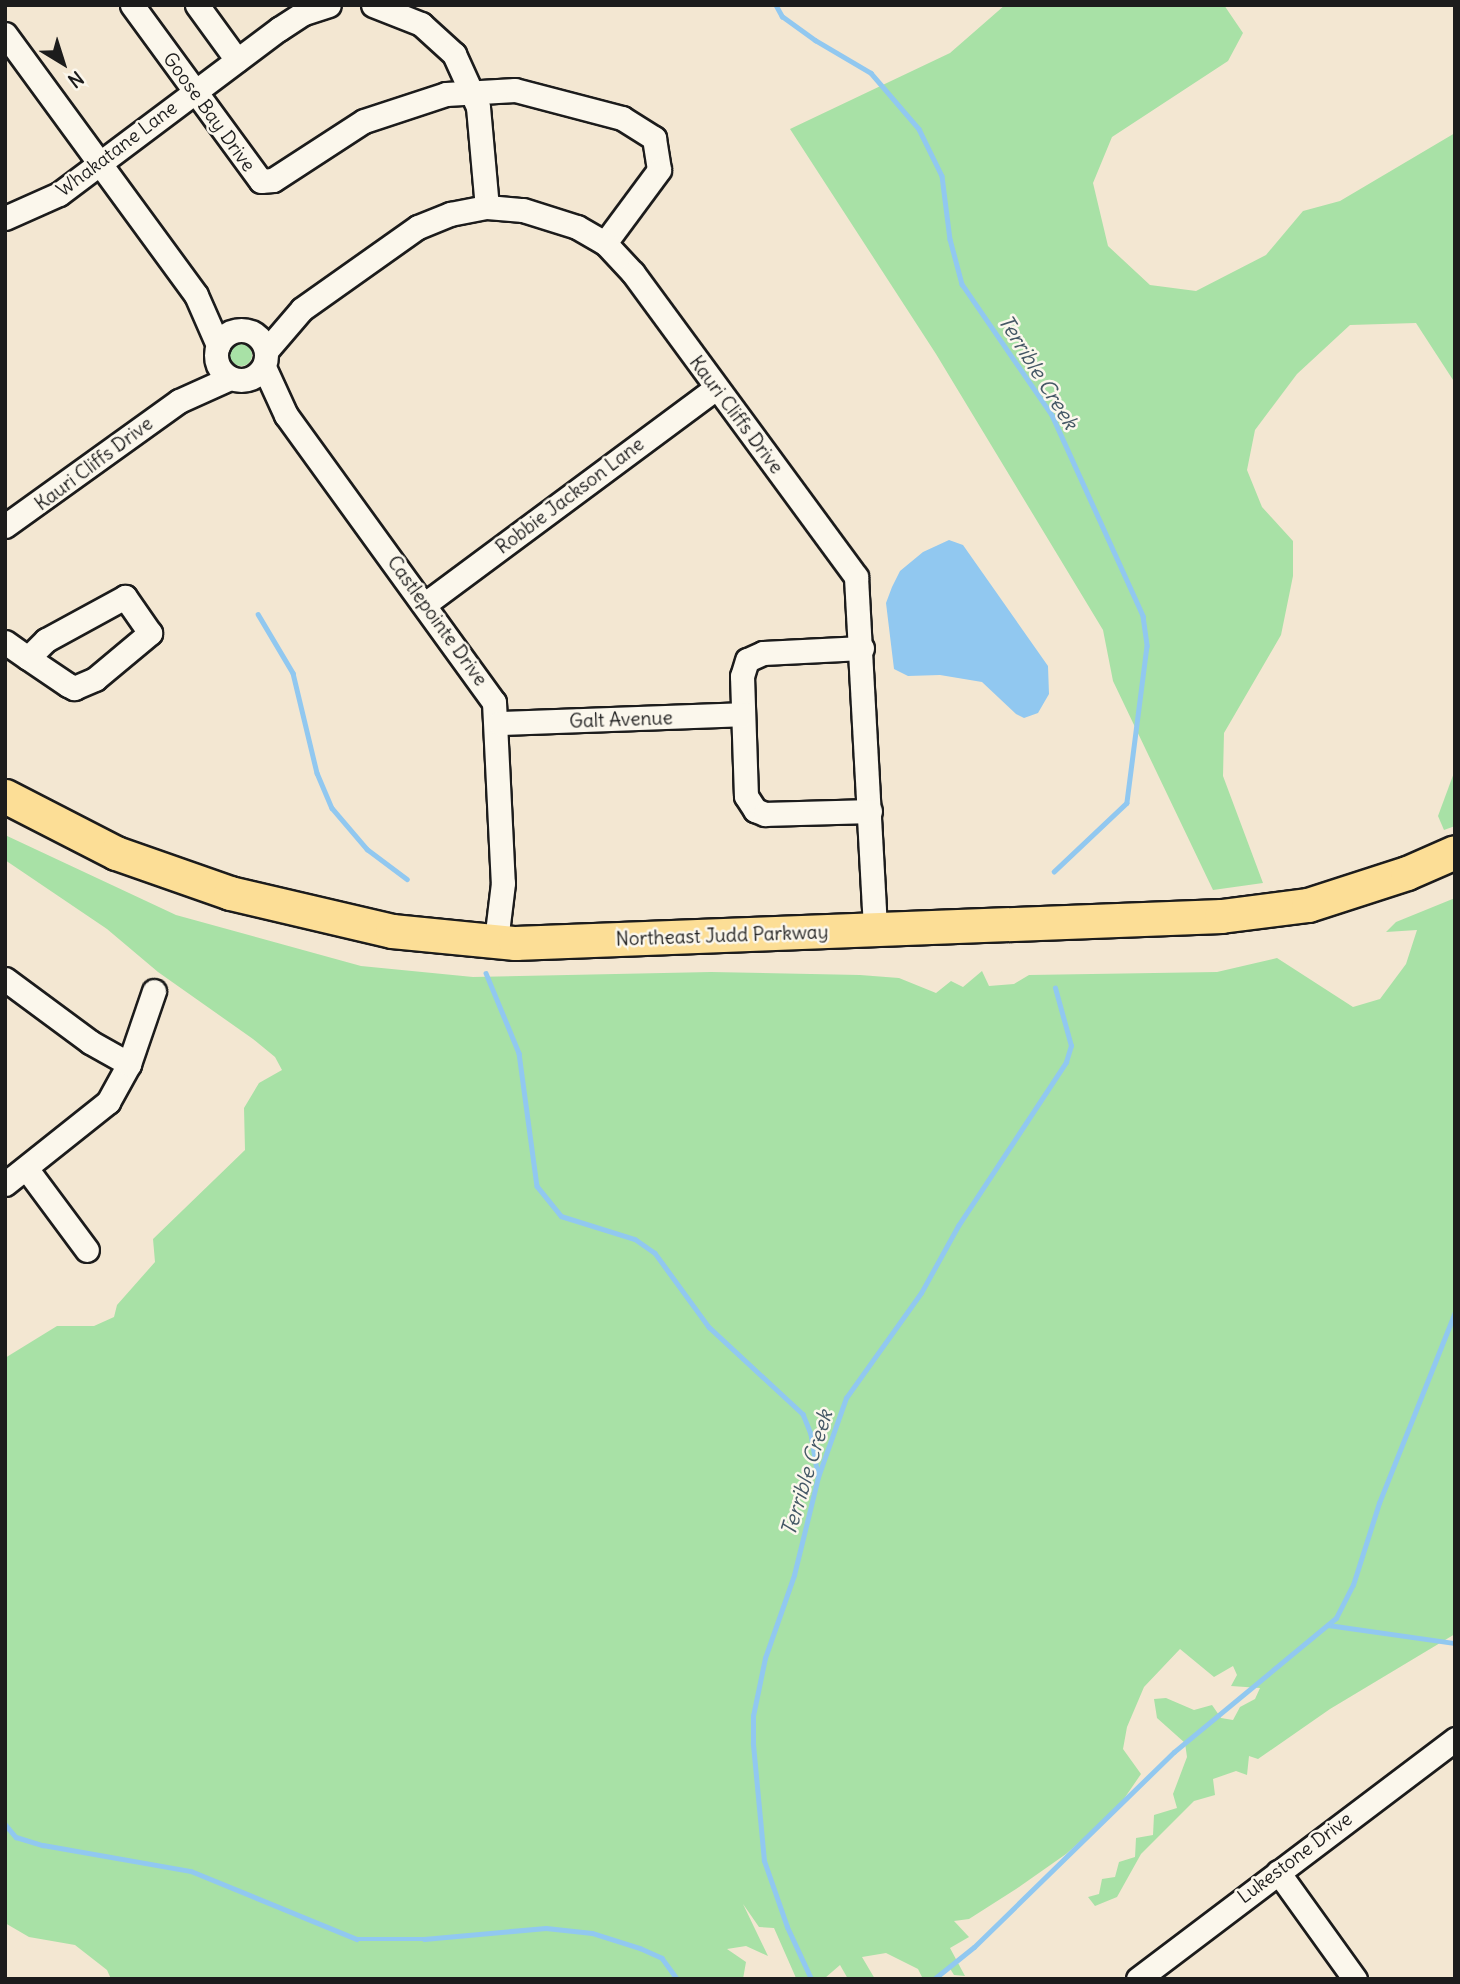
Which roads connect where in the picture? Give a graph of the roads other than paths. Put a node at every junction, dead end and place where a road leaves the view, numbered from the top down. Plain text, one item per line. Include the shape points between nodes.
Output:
1 (132, 5) edge
2 (197, 5) edge
3 (329, 5) edge
4 (375, 6) edge
5 (5, 34) edge
6 (237, 61) junction
7 (473, 90) junction
8 (194, 92) junction
9 (99, 162) junction
10 (487, 208) junction
11 (5, 218) edge
12 (605, 243) junction
13 (196, 295) junction
14 (302, 309) junction
15 (244, 331) junction
16 (217, 352) junction
17 (252, 369) junction
18 (716, 388) junction
19 (179, 401) junction
20 (6, 525) edge
21 (425, 604) junction
22 (5, 642) edge
23 (862, 648) junction
24 (28, 658) junction
25 (743, 715) junction
26 (499, 723) junction
27 (5, 796) edge
28 (870, 811) junction
29 (1455, 852) edge
30 (875, 931) junction
31 (496, 942) junction
32 (5, 979) edge
33 (154, 991) dead end
34 (129, 1064) junction
35 (26, 1168) junction
36 (5, 1184) edge
37 (87, 1250) dead end
38 (1455, 1740) edge
39 (1278, 1872) junction
40 (1138, 1979) edge
41 (1355, 1979) edge

1 - 8 street, Goose Bay Drive
2 - 6 street
3 - 6 street, Whakatane Lane via 304,13
4 - 7 street via 421,24 443,41
5 - 9 street
6 - 8 street, Whakatane Lane
7 - 8 street, Goose Bay Drive via 364,121 266,183 255,177
7 - 10 street via 482,133
7 - 12 street, Goose Bay Drive via 515,90 592,107 622,118 654,138 659,170
8 - 9 street, Whakatane Lane
9 - 11 street, Whakatane Lane via 47,201
9 - 13 street
10 - 12 street, Kauri Cliffs Drive via 546,215
10 - 14 street, Kauri Cliffs Drive via 450,214 418,227
12 - 18 street, Kauri Cliffs Drive via 633,273
13 - 15 street
13 - 16 street
14 - 15 street, Kauri Cliffs Drive
14 - 17 street, Kauri Cliffs Drive
15 - 16 street, Kauri Cliffs Drive
15 - 17 street
16 - 17 street
16 - 19 street, Kauri Cliffs Drive
17 - 19 street, Kauri Cliffs Drive
17 - 21 street, Castlepointe Drive
18 - 21 street, Robbie Jackson Lane
18 - 23 street, Kauri Cliffs Drive via 856,577
19 - 20 street, Kauri Cliffs Drive
21 - 26 street, Castlepointe Drive via 489,692
22 - 24 street
23 - 25 street via 754,655 742,669
23 - 28 street, Kauri Cliffs Drive
24 - 24 street via 68,685 85,686 150,633 125,597 46,640
25 - 26 street, Galt Avenue
25 - 28 street via 746,796 755,810 789,815
26 - 31 street, Castlepointe Drive via 503,883
27 - 31 highway, Northeast Judd Parkway via 116,853 230,893 392,931
28 - 30 street, Kauri Cliffs Drive
29 - 30 highway, Northeast Judd Parkway via 1308,905 1221,916
30 - 31 highway, Northeast Judd Parkway
32 - 34 street via 90,1042
33 - 34 street
34 - 35 street via 100,1111
35 - 36 street
35 - 37 street
38 - 39 street, Lukestone Drive
39 - 40 street, Lukestone Drive
39 - 41 street

